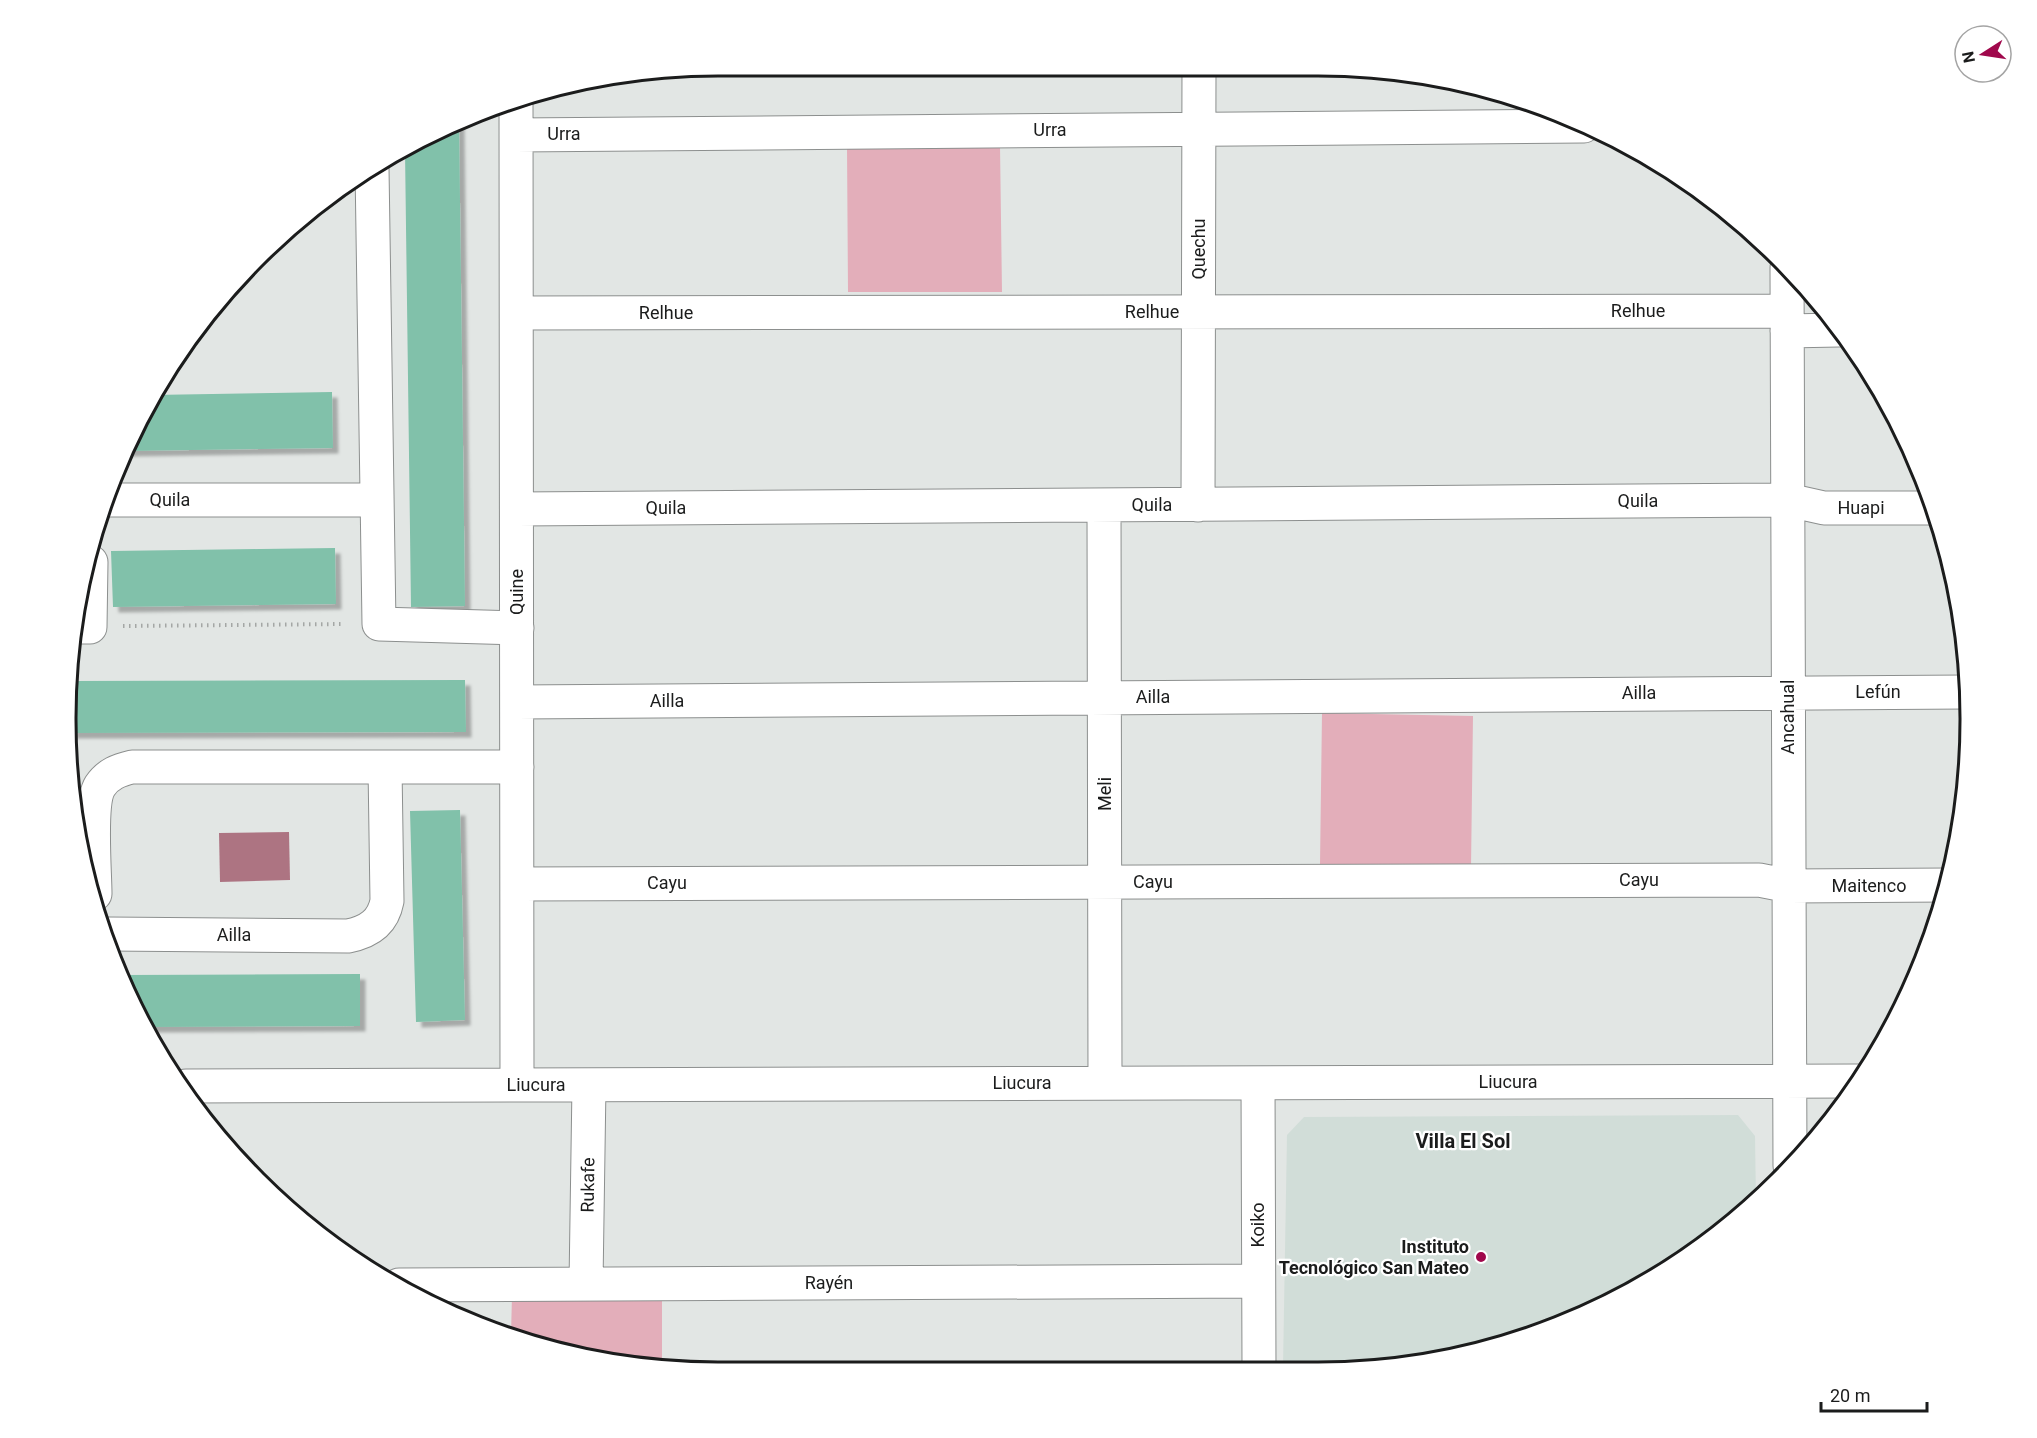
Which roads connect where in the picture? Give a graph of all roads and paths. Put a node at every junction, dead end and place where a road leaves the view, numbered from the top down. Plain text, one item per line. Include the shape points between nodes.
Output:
1 (1199, 76) edge
2 (516, 110) edge
3 (1566, 126) edge
4 (1199, 129) junction
5 (516, 135) junction
6 (372, 179) edge
7 (1787, 281) edge
8 (1198, 312) junction
9 (517, 313) junction
10 (1787, 321) junction
11 (1828, 328) edge
12 (115, 500) edge
13 (377, 500) junction
14 (1788, 500) junction
15 (1104, 505) junction
16 (1198, 505) junction
17 (1925, 508) edge
18 (517, 509) junction
19 (379, 624) junction
20 (83, 627) edge
21 (517, 628) junction
22 (1788, 692) junction
23 (1959, 692) edge
24 (1105, 698) junction
25 (517, 702) junction
26 (385, 767) junction
27 (517, 767) junction
28 (95, 871) edge
29 (1105, 882) junction
30 (517, 884) junction
31 (1939, 885) edge
32 (1789, 886) junction
33 (114, 934) edge
34 (1790, 1081) junction
35 (1848, 1081) edge
36 (1105, 1083) junction
37 (1258, 1083) junction
38 (517, 1085) junction
39 (589, 1085) junction
40 (192, 1086) edge
41 (1790, 1154) edge
42 (1258, 1281) junction
43 (586, 1284) junction
44 (416, 1285) edge
45 (1259, 1362) edge

1 - 4 street, Quechu
2 - 5 street, Quine
3 - 4 street, Urra
4 - 5 street, Urra
4 - 8 street, Quechu
5 - 9 street, Quine
6 - 13 street
7 - 10 street, Ancahual
8 - 9 street, Relhue
8 - 10 street, Relhue
8 - 16 street, Quechu
9 - 18 street, Quine
10 - 11 street, Relhue
10 - 14 street, Ancahual
12 - 13 street, Quila
13 - 19 street
14 - 16 street, Quila
14 - 17 street, Huapi via 1824,508
14 - 22 street, Ancahual
15 - 16 street, Quila
15 - 18 street, Quila
15 - 24 street, Meli
18 - 21 street, Quine
19 - 20 path
19 - 21 street
21 - 25 street, Quine
22 - 23 street, Lefún
22 - 24 street, Ailla
22 - 32 street, Ancahual
24 - 25 street, Ailla
24 - 29 street, Meli
25 - 27 street, Quine
26 - 27 street
26 - 28 street via 122,769 101,785 95,801
26 - 33 street, Ailla via 387,901 380,919 369,930 348,936
27 - 30 street, Quine
29 - 30 street, Cayu
29 - 32 street, Cayu via 1759,880
29 - 36 street, Meli
30 - 38 street, Quine
31 - 32 street, Maitenco
32 - 34 street, Ancahual
34 - 35 street, Liucura
34 - 37 street, Liucura
34 - 41 street, Ancahual
36 - 37 street, Liucura
36 - 39 street, Liucura
37 - 42 street, Koiko
38 - 39 street, Liucura
38 - 40 street, Liucura
39 - 43 street, Rukafe
42 - 43 street, Rayén
42 - 45 street, Koiko
43 - 44 street, Rayén

